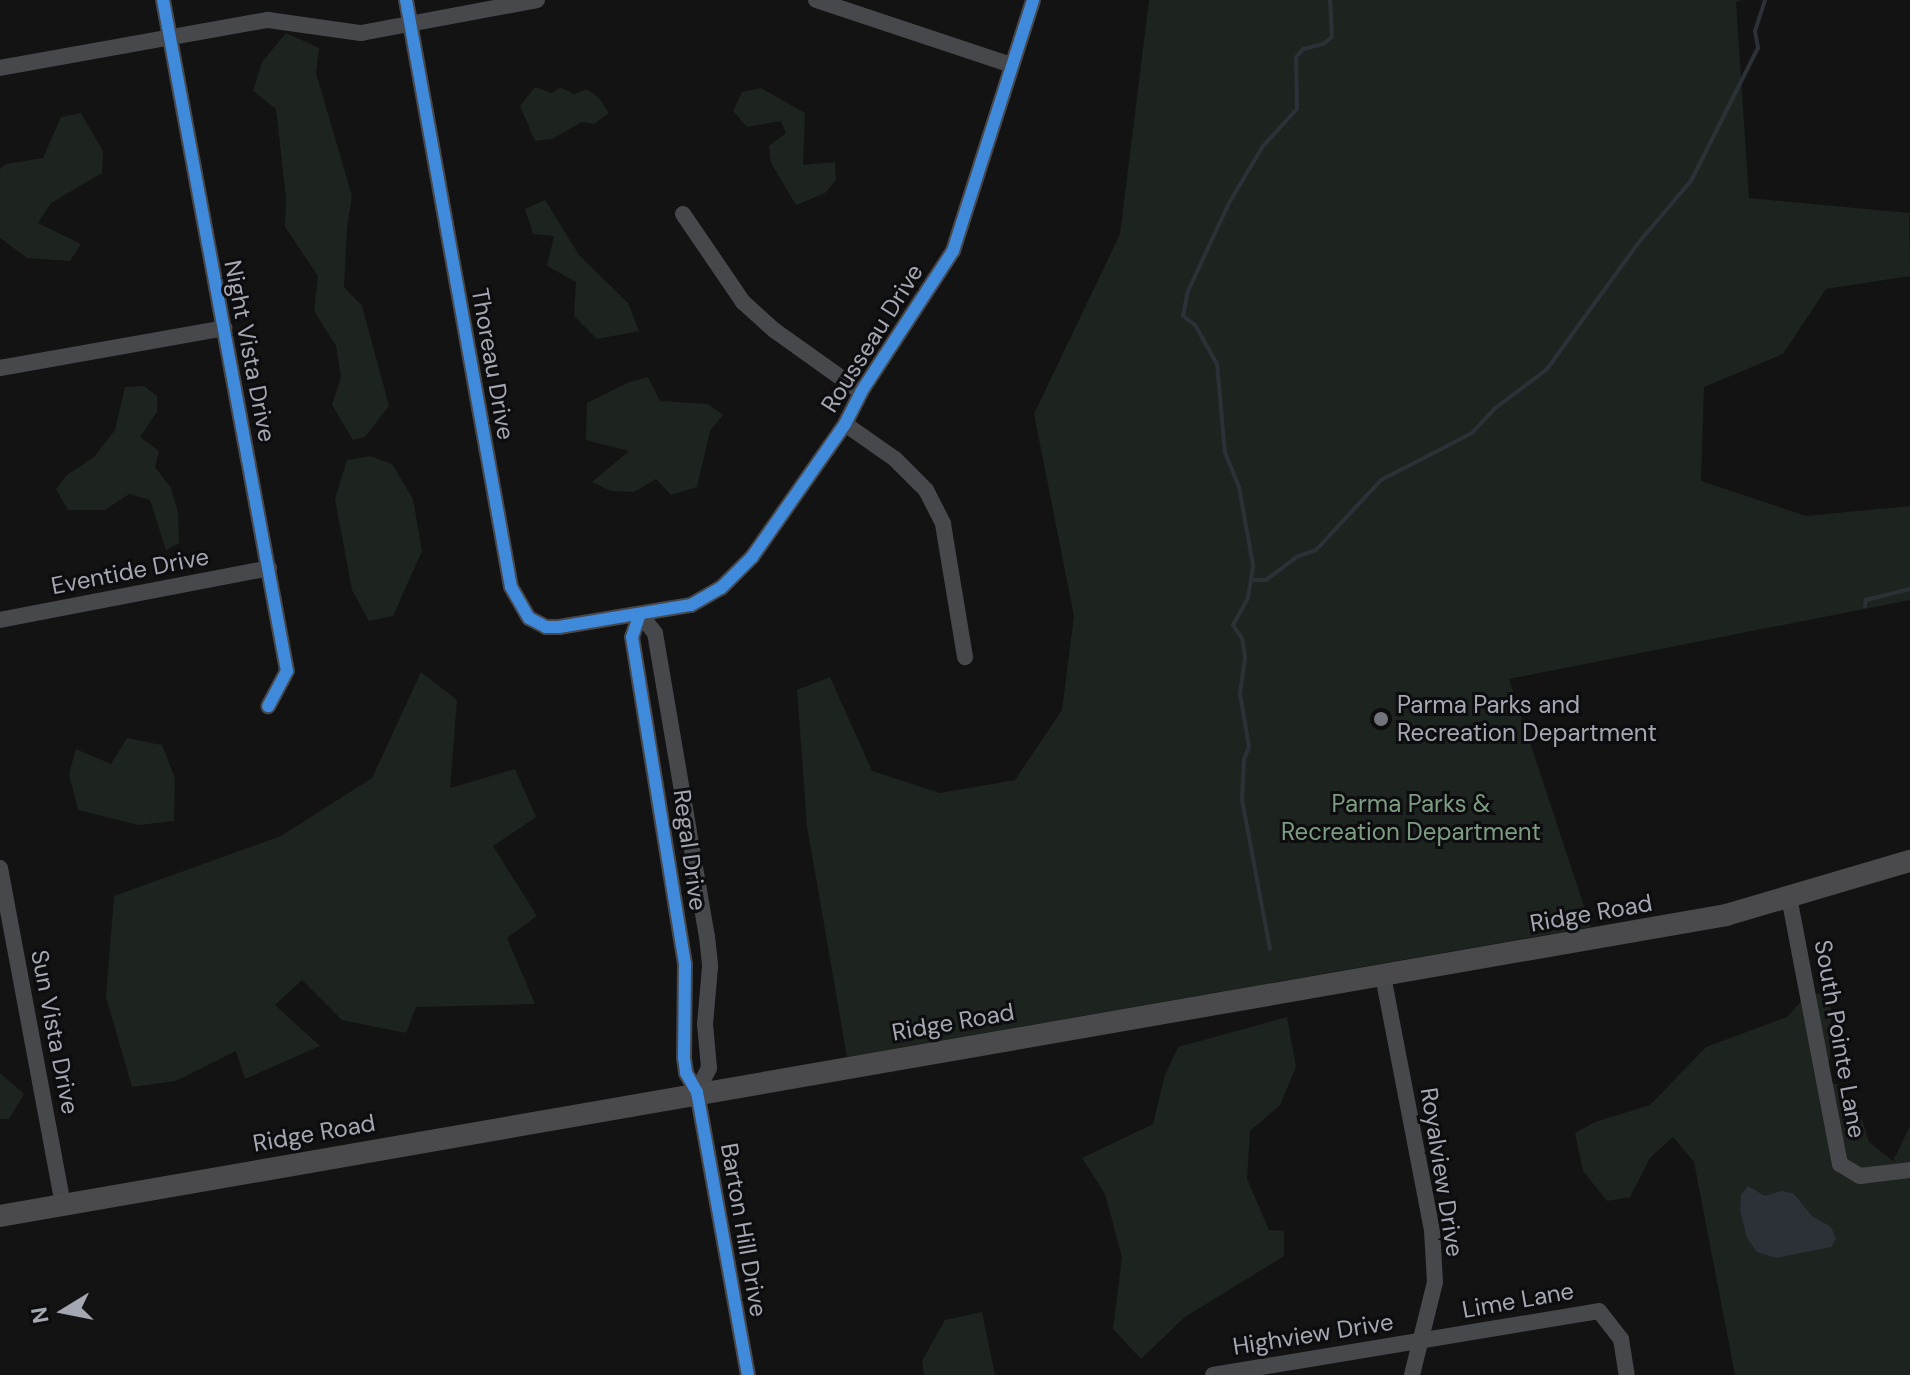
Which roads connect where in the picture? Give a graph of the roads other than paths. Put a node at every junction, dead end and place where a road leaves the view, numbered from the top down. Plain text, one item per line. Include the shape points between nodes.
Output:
1 (163, 0) edge
2 (406, 0) edge
3 (537, 0) edge
4 (816, 0) edge
5 (1033, 0) edge
6 (409, 26) junction
7 (170, 38) junction
8 (1011, 65) junction
9 (0, 68) edge
10 (683, 214) dead end
11 (224, 328) junction
12 (0, 368) edge
13 (861, 392) junction
14 (845, 424) junction
15 (269, 568) junction
16 (640, 614) junction
17 (0, 620) edge
18 (965, 657) dead end
19 (268, 706) dead end
20 (1910, 861) edge
21 (0, 868) edge
22 (697, 886) junction
23 (674, 890) junction
24 (1789, 897) junction
25 (1383, 976) junction
26 (697, 1092) junction
27 (1910, 1170) edge
28 (63, 1204) junction
29 (0, 1216) edge
30 (1421, 1341) junction
31 (748, 1375) edge
32 (1213, 1375) edge
33 (1412, 1375) edge
34 (1627, 1375) edge

1 - 7 street, Night Vista Drive
2 - 6 street, Thoreau Drive
3 - 6 street
4 - 8 street
5 - 8 street, Rousseau Drive
6 - 7 street via 340,33 268,20
6 - 16 street, Thoreau Drive via 515,599 529,618 546,627
7 - 9 street
7 - 11 street, Night Vista Drive
8 - 13 street, Rousseau Drive via 953,251
10 - 13 street via 743,302
11 - 12 street
11 - 15 street, Night Vista Drive
13 - 14 street, Rousseau Drive
14 - 16 street, Rousseau Drive via 752,557 721,588 691,605
14 - 18 street via 895,459 926,490 943,524
15 - 17 street, Eventide Drive
15 - 19 street, Night Vista Drive via 287,671
16 - 22 street, Regal Drive via 655,633
16 - 23 street, Regal Drive via 632,637
20 - 24 main road, Ridge Road
21 - 28 street, Sun Vista Drive
22 - 23 street
22 - 26 street, Regal Drive via 710,967 705,1024 709,1068
23 - 26 street, Regal Drive via 685,964 684,1058
24 - 25 main road, Ridge Road via 1726,915
24 - 27 street, South Pointe Lane via 1840,1164 1860,1176
25 - 26 main road, Ridge Road
25 - 30 street, Royalview Drive via 1432,1230 1435,1282
26 - 28 main road, Ridge Road
26 - 31 street, Barton Hill Drive
28 - 29 main road, Ridge Road
30 - 32 street, Highview Drive
30 - 33 street, Royalview Drive
30 - 34 street, Lime Lane via 1599,1311 1621,1339

